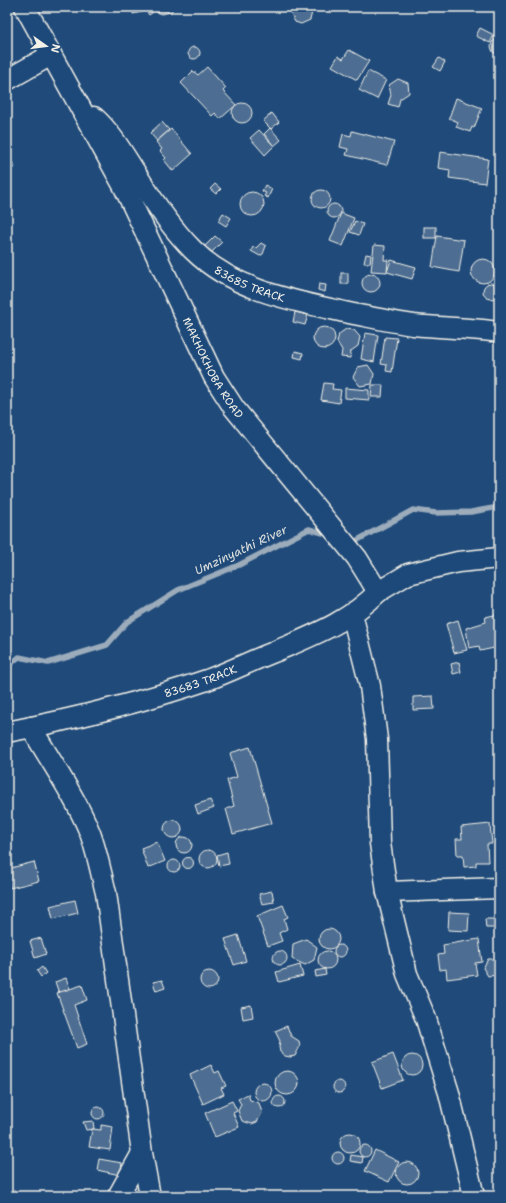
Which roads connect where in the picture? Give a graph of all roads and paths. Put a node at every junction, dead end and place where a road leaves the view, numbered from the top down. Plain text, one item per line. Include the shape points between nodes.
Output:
1 (25, 7) edge
2 (51, 55) junction
3 (7, 80) edge
4 (77, 103) junction
5 (499, 332) edge
6 (499, 558) edge
7 (378, 592) junction
8 (352, 614) junction
9 (31, 727) junction
10 (7, 732) edge
11 (499, 888) edge
12 (387, 892) junction
13 (142, 1153) junction
14 (118, 1196) edge
15 (150, 1196) edge
16 (474, 1196) edge

1 - 2 street, MAKHOKHOBA ROAD
2 - 3 street
2 - 4 street, MAKHOKHOBA ROAD
4 - 5 street, 83685 TRACK via 105,127 153,200 193,250 208,264 237,281 313,305 371,317 413,325
4 - 7 street, MAKHOKHOBA ROAD via 124,187 214,377 234,408 357,558
6 - 7 street via 458,562 408,574
7 - 8 street, 83683 TRACK
8 - 9 street, 83683 TRACK via 319,633 208,680 140,701
8 - 12 street via 370,686 377,739 380,843
9 - 10 street, 83683 TRACK
9 - 13 street via 78,809 98,859 106,893
11 - 12 street
12 - 16 street via 407,974 426,1018 449,1093
13 - 14 street
13 - 15 street

